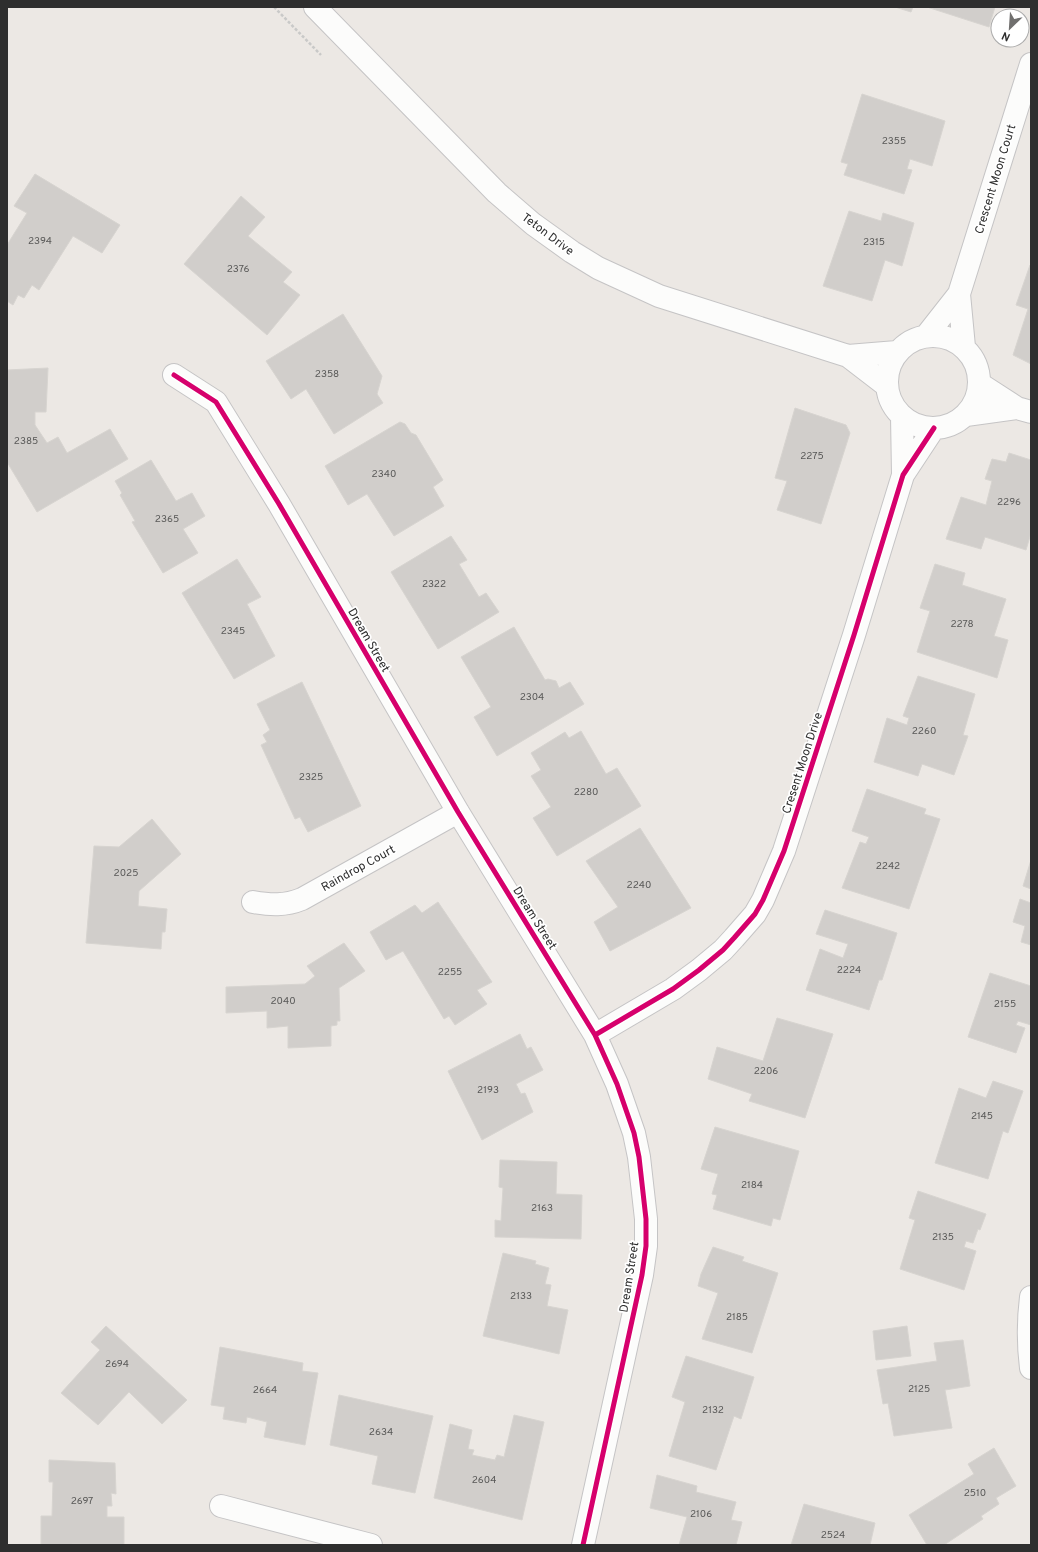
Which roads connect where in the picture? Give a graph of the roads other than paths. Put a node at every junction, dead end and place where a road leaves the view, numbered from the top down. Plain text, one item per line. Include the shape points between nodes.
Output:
1 (315, 7) edge
2 (1031, 64) edge
3 (959, 294) junction
4 (926, 336) junction
5 (964, 347) junction
6 (897, 352) junction
7 (848, 356) junction
8 (174, 375) dead end
9 (980, 384) junction
10 (887, 386) junction
11 (1024, 410) edge
12 (966, 415) junction
13 (902, 416) junction
14 (934, 428) junction
15 (903, 475) junction
16 (458, 812) junction
17 (253, 902) dead end
18 (595, 1035) junction
19 (1031, 1297) edge
20 (1031, 1368) edge
21 (220, 1506) dead end
22 (371, 1545) edge
23 (583, 1545) edge

1 - 7 street, Teton Drive via 497,193 533,224 572,252 604,271 659,296
2 - 3 street, Crescent Moon Court
3 - 4 street, Crescent Moon Court
3 - 5 street, Crescent Moon Court
4 - 5 street via 945,337 955,340
4 - 6 street via 910,341
5 - 9 street via 977,367
6 - 7 street, Teton Drive
6 - 10 street via 889,368
7 - 10 street, Teton Drive
8 - 16 street, Dream Street via 216,402 279,504
9 - 11 street
9 - 12 street via 976,401
10 - 13 street via 892,402
11 - 12 street
12 - 14 street via 951,424
13 - 14 street via 917,425
13 - 15 street, Cresent Moon Drive
14 - 15 street, Cresent Moon Drive
15 - 18 street, Cresent Moon Drive via 784,851 763,900 734,938 699,970 673,989
16 - 17 street, Raindrop Court via 302,899 273,905
16 - 18 street, Dream Street
18 - 23 street, Dream Street via 617,1084 634,1133 640,1164 646,1239 642,1275
19 - 20 street
21 - 22 street

